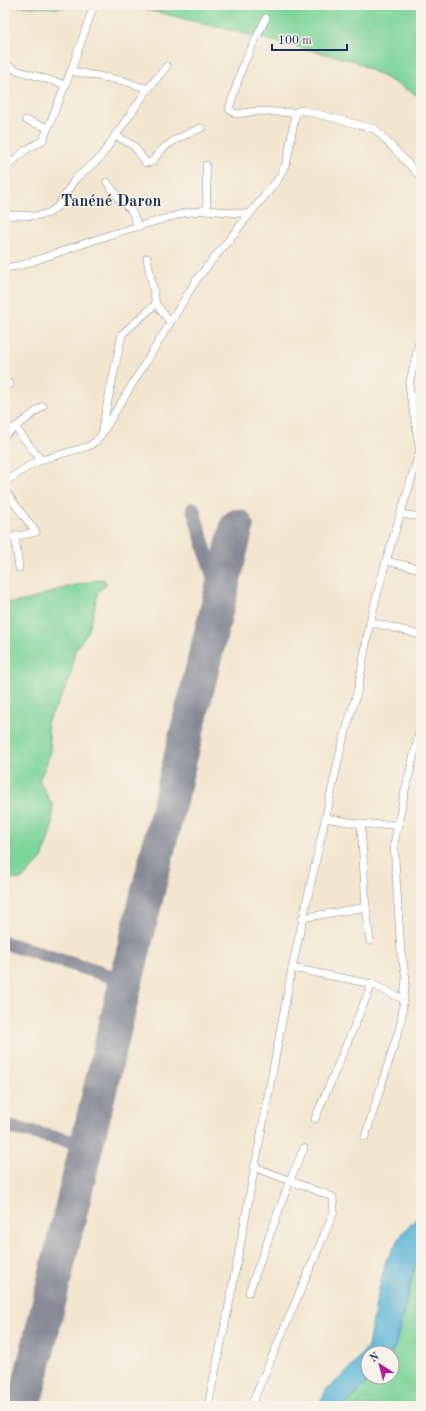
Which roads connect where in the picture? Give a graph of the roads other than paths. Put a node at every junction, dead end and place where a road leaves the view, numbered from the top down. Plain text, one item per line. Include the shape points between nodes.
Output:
1 (94, 5) edge
2 (266, 18) dead end
3 (5, 64) edge
4 (167, 66) dead end
5 (71, 71) junction
6 (66, 85) junction
7 (148, 89) junction
8 (297, 113) junction
9 (26, 120) dead end
10 (48, 128) junction
11 (201, 128) dead end
12 (115, 135) junction
13 (206, 165) dead end
14 (5, 171) edge
15 (420, 174) edge
16 (107, 182) dead end
17 (207, 210) junction
18 (249, 214) junction
19 (5, 216) edge
20 (138, 226) junction
21 (147, 258) dead end
22 (5, 268) edge
23 (156, 304) junction
24 (170, 322) junction
25 (421, 335) edge
26 (410, 396) junction
27 (421, 397) edge
28 (43, 406) dead end
29 (16, 427) junction
30 (5, 435) edge
31 (101, 435) junction
32 (42, 460) junction
33 (5, 482) edge
34 (5, 491) edge
35 (400, 514) junction
36 (421, 516) edge
37 (15, 537) junction
38 (5, 539) edge
39 (386, 561) junction
40 (19, 568) dead end
41 (421, 569) edge
42 (370, 622) junction
43 (421, 636) edge
44 (421, 726) edge
45 (325, 818) junction
46 (361, 824) junction
47 (399, 825) junction
48 (366, 907) junction
49 (302, 918) junction
50 (370, 941) dead end
51 (292, 968) junction
52 (372, 984) junction
53 (403, 998) junction
54 (315, 1119) dead end
55 (365, 1137) dead end
56 (304, 1148) dead end
57 (254, 1167) junction
58 (290, 1180) junction
59 (249, 1292) dead end
60 (208, 1406) edge
61 (251, 1406) edge

1 - 5 street
2 - 8 street via 243,65 229,109 236,114 257,111
3 - 6 street via 16,70
4 - 7 street
5 - 6 street
5 - 7 street via 124,81
6 - 10 street
7 - 12 street
8 - 15 street via 303,110 375,129
8 - 18 street via 286,161 279,178
9 - 10 street
10 - 14 street via 43,140 26,150 7,166
11 - 12 street via 173,140 152,162 146,162 134,146
12 - 19 street via 99,159 75,179 58,206 49,213 35,216
13 - 17 street
16 - 20 street via 131,210
17 - 18 street
17 - 20 street via 184,213
18 - 24 street via 197,279
20 - 22 street via 22,265
21 - 23 street
23 - 24 street
23 - 31 street via 122,334
24 - 31 street
25 - 26 street via 409,385
26 - 27 street
26 - 35 street via 420,451
28 - 29 street
29 - 30 street
29 - 32 street
31 - 32 street via 89,446
32 - 33 street
34 - 37 street via 36,532
35 - 36 street
35 - 39 street
37 - 38 street
37 - 40 street
39 - 41 street
39 - 42 street
42 - 43 street
42 - 45 street via 358,689
44 - 47 street
45 - 46 street
45 - 49 street
46 - 47 street
46 - 48 street
47 - 53 street via 394,844 401,953 406,978
48 - 49 street
48 - 50 street
49 - 51 street
51 - 52 street
51 - 57 street
52 - 53 street
52 - 54 street
53 - 55 street via 401,1023
56 - 58 street
57 - 58 street
57 - 60 street
58 - 59 street
58 - 61 street via 333,1197 334,1212

